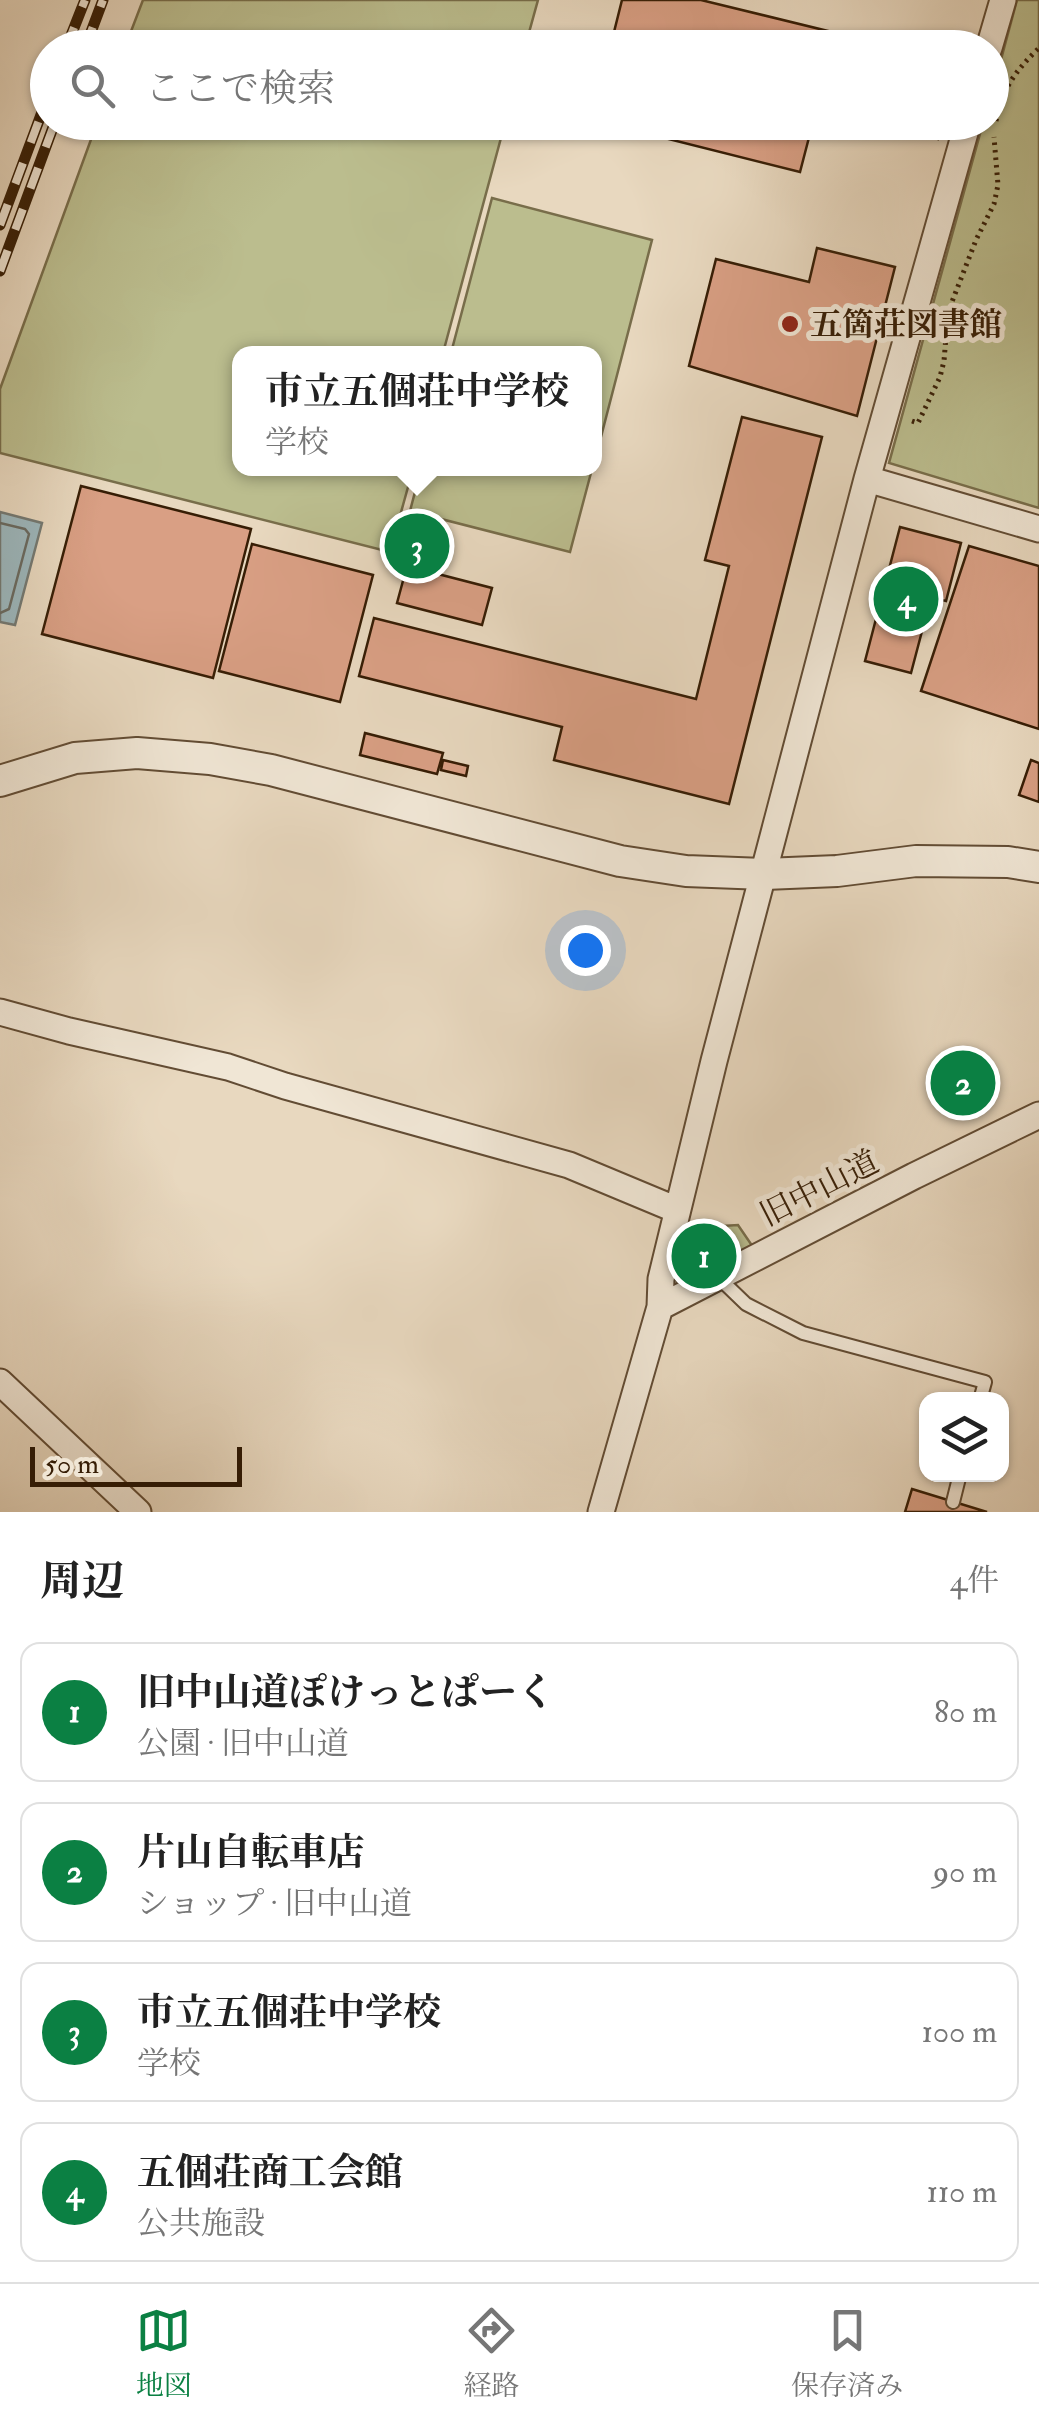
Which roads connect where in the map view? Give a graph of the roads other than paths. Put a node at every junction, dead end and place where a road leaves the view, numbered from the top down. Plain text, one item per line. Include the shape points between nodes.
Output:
1 (1002, 0) edge
2 (994, 30) edge
3 (963, 140) edge
4 (867, 479) junction
5 (1039, 529) edge
6 (0, 781) edge
7 (1039, 867) edge
8 (764, 874) junction
9 (0, 1012) edge
10 (1039, 1115) edge
11 (677, 1210) junction
12 (717, 1276) junction
13 (660, 1307) junction
14 (0, 1382) edge
15 (982, 1392) edge
16 (958, 1482) edge
17 (952, 1502) dead end
18 (138, 1512) edge
19 (601, 1512) edge

1 - 2 street
3 - 4 street
4 - 5 street
4 - 8 street
6 - 8 street via 74,758 137,753 210,759 620,861
7 - 8 street via 916,861
8 - 11 street
9 - 11 street via 228,1066 569,1165
10 - 12 street, 旧中山道
11 - 13 street
12 - 13 street, 旧中山道
12 - 15 lane via 746,1304 803,1333 985,1382
13 - 19 street
14 - 18 street
16 - 17 lane

